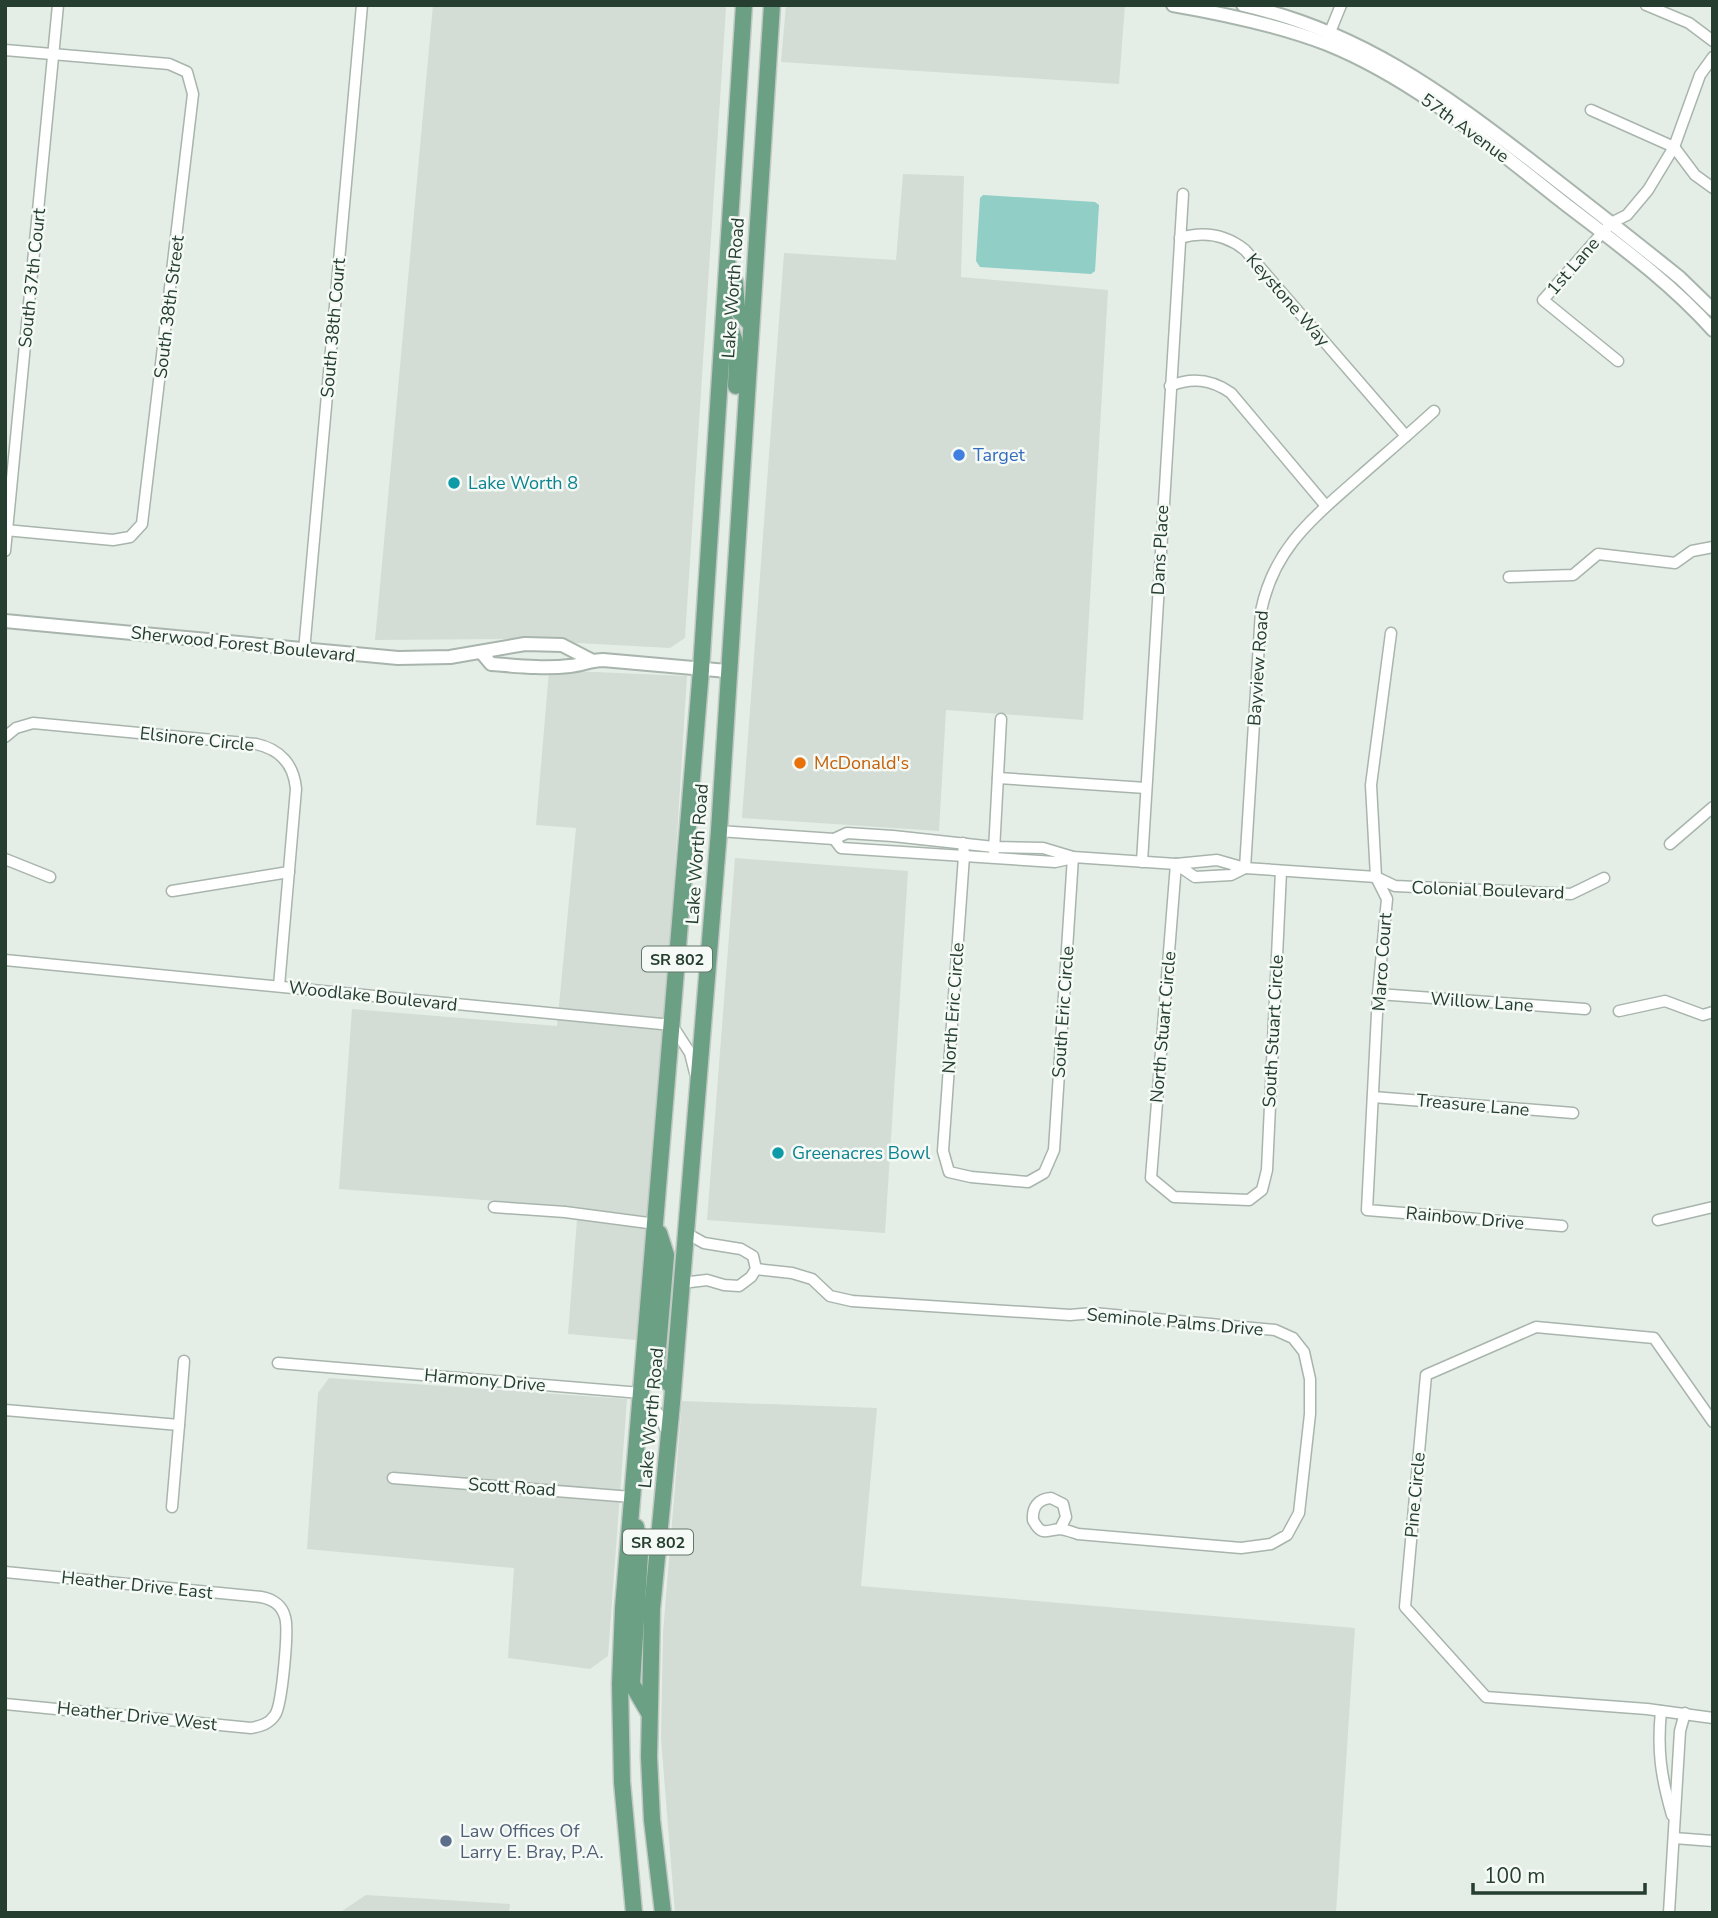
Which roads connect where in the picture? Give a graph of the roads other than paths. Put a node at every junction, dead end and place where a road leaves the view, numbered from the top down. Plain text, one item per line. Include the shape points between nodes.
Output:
1 (58, 5) edge
2 (362, 5) edge
3 (744, 5) edge
4 (772, 5) edge
5 (1173, 5) edge
6 (1243, 5) edge
7 (1341, 5) edge
8 (1646, 5) edge
9 (1331, 32) junction
10 (1713, 41) edge
11 (5, 50) edge
12 (54, 54) junction
13 (1713, 57) edge
14 (1591, 110) dead end
15 (1674, 146) junction
16 (732, 187) junction
17 (1713, 188) edge
18 (1183, 194) dead end
19 (1607, 228) junction
20 (1180, 238) junction
21 (1713, 310) edge
22 (724, 319) junction
23 (750, 323) junction
24 (1713, 330) edge
25 (1618, 360) dead end
26 (1170, 386) junction
27 (1434, 411) dead end
28 (1406, 436) junction
29 (740, 479) junction
30 (1326, 506) junction
31 (6, 530) edge
32 (1713, 547) edge
33 (5, 551) edge
34 (1509, 577) dead end
35 (5, 621) edge
36 (1391, 633) dead end
37 (304, 651) junction
38 (481, 652) junction
39 (591, 660) junction
40 (701, 670) junction
41 (727, 671) junction
42 (1000, 719) dead end
43 (5, 737) edge
44 (998, 778) junction
45 (1146, 788) junction
46 (1713, 807) edge
47 (719, 831) junction
48 (834, 839) junction
49 (963, 843) junction
50 (1670, 844) dead end
51 (994, 847) junction
52 (964, 856) junction
53 (994, 858) junction
54 (1073, 858) junction
55 (5, 859) edge
56 (1142, 862) junction
57 (1176, 864) junction
58 (1245, 869) junction
59 (1281, 871) junction
60 (289, 872) junction
61 (50, 877) dead end
62 (1376, 877) junction
63 (1604, 878) dead end
64 (172, 891) dead end
65 (5, 961) edge
66 (279, 986) junction
67 (1378, 994) junction
68 (1585, 1009) dead end
69 (1619, 1010) dead end
70 (1713, 1012) edge
71 (672, 1025) junction
72 (699, 1088) junction
73 (1373, 1097) junction
74 (1573, 1113) dead end
75 (1048, 1165) joint
76 (1262, 1190) joint
77 (494, 1207) dead end
78 (1713, 1207) edge
79 (1367, 1210) joint
80 (1658, 1220) dead end
81 (656, 1224) junction
82 (1562, 1226) dead end
83 (686, 1233) junction
84 (756, 1269) junction
85 (682, 1283) junction
86 (184, 1362) dead end
87 (278, 1363) dead end
88 (673, 1387) junction
89 (641, 1393) junction
90 (5, 1410) edge
91 (1713, 1422) edge
92 (178, 1425) junction
93 (669, 1437) junction
94 (393, 1478) dead end
95 (632, 1497) junction
96 (172, 1507) dead end
97 (1060, 1529) dead end
98 (5, 1572) edge
99 (5, 1704) edge
100 (1661, 1711) junction
101 (649, 1713) junction
102 (1685, 1713) junction
103 (1713, 1718) edge
104 (268, 1723) joint
105 (1675, 1826) junction
106 (1674, 1838) junction
107 (1713, 1841) edge
108 (634, 1913) edge
109 (663, 1913) edge
110 (1669, 1913) edge

1 - 12 street, South 37th Court
2 - 37 street, South 38th Court
3 - 16 main road, Lake Worth Road / SR 802
4 - 23 main road, Lake Worth Road / SR 802
5 - 19 street, 57th Avenue via 1256,21 1327,44 1392,77
6 - 9 street, 57th Avenue
7 - 9 street
8 - 10 street via 1689,23
9 - 19 street, 57th Avenue via 1398,65 1456,103
11 - 12 street
12 - 31 street, South 37th Court
12 - 31 street, South 38th Street via 169,64 187,72 193,94 142,524 130,537 113,540
13 - 15 street via 1700,75
14 - 15 street
15 - 17 street via 1695,175
15 - 19 street via 1627,215
16 - 22 main road, Lake Worth Road / SR 802
16 - 23 main road via 740,212 734,295 737,309
18 - 20 street
19 - 21 street, 57th Avenue via 1680,278
19 - 24 street, 57th Avenue
19 - 25 street, 1st Lane via 1544,300
20 - 26 street, Dans Place
20 - 28 street, Keystone Way via 1216,235 1245,250
22 - 29 main road via 737,344 732,447
22 - 40 main road, Lake Worth Road / SR 802
23 - 29 main road, Lake Worth Road / SR 802
26 - 30 street via 1198,380 1231,393
26 - 45 street, Dans Place
27 - 28 street, Bayview Road
28 - 30 street, Bayview Road
29 - 41 main road, Lake Worth Road / SR 802
30 - 58 street, Bayview Road via 1286,549 1263,603
31 - 33 street, South 37th Court
32 - 34 street via 1692,551 1675,563 1598,554 1573,575
35 - 37 street, Sherwood Forest Boulevard
36 - 62 street, Marco Court via 1371,785
37 - 38 street, Sherwood Forest Boulevard via 398,658
38 - 39 street, Sherwood Forest Boulevard via 525,644 562,645
38 - 39 street, Sherwood Forest Boulevard via 491,664 512,666 574,666
39 - 40 street, Sherwood Forest Boulevard
40 - 41 street, Sherwood Forest Boulevard
40 - 71 main road, Lake Worth Road / SR 802
41 - 47 main road, Lake Worth Road / SR 802
42 - 44 street
43 - 60 street, Elsinore Circle via 33,723 272,749 290,766 295,781
44 - 45 street
44 - 51 street
45 - 56 street, Dans Place
46 - 50 street
47 - 48 street
47 - 72 main road, Lake Worth Road / SR 802
48 - 49 street via 847,833
48 - 52 street via 841,848
49 - 51 street
49 - 52 street, North Eric Circle
51 - 53 street
51 - 54 street via 1043,849
52 - 53 street
52 - 75 street, North Eric Circle via 943,1151 949,1172 971,1177 1028,1182 1044,1173
53 - 54 street via 1055,862
54 - 56 street, Colonial Boulevard
54 - 75 street, South Eric Circle via 1054,1150
55 - 61 street
56 - 57 street, Colonial Boulevard
57 - 58 street, Colonial Boulevard via 1217,860
57 - 58 street, Colonial Boulevard via 1195,877 1231,875
57 - 76 street, North Stuart Circle via 1152,1178 1174,1197 1249,1200
58 - 59 street, Colonial Boulevard
59 - 62 street, Colonial Boulevard
59 - 76 street, South Stuart Circle via 1267,1170
60 - 64 street
60 - 66 street, Elsinore Circle
62 - 63 street, Colonial Boulevard via 1395,886 1571,894
62 - 67 street, Marco Court via 1387,899
65 - 66 street, Woodlake Boulevard
66 - 71 street, Woodlake Boulevard
67 - 68 street, Willow Lane
67 - 73 street, Marco Court
69 - 70 street via 1665,1001 1703,1015
71 - 72 street via 690,1053
71 - 81 main road, Lake Worth Road / SR 802
72 - 83 main road, Lake Worth Road / SR 802
73 - 74 street, Treasure Lane
73 - 79 street, Marco Court
77 - 81 street
78 - 80 street
79 - 82 street, Rainbow Drive
81 - 88 main road via 666,1255 656,1372
81 - 89 main road, Lake Worth Road / SR 802
83 - 84 street via 704,1243 741,1249 753,1256
83 - 85 main road, Lake Worth Road / SR 802
84 - 85 street via 739,1286 707,1280
84 - 97 street, Seminole Palms Drive via 812,1279 830,1296 852,1301 1093,1313 1275,1330 1293,1338 1304,1352 1310,1414 1298,1513 1287,1535 1271,1544 1241,1548
85 - 88 main road, Lake Worth Road / SR 802
86 - 92 street
87 - 89 street, Harmony Drive
88 - 93 main road, Lake Worth Road / SR 802
89 - 93 street via 660,1416
89 - 95 main road, Lake Worth Road / SR 802
90 - 92 street
91 - 100 street, Pine Circle via 1654,1338 1536,1327 1426,1375 1405,1607 1486,1697
92 - 96 street
93 - 101 main road, Lake Worth Road / SR 802 via 653,1598
94 - 95 street, Scott Road
95 - 101 main road via 640,1554 632,1684
95 - 108 main road, Lake Worth Road / SR 802 via 620,1684 622,1782
98 - 104 street, Heather Drive East via 269,1599 282,1610 287,1626 280,1701
99 - 104 street, Heather Drive West via 251,1728
100 - 102 street, Pine Circle
100 - 105 street via 1658,1744
101 - 109 main road, Lake Worth Road / SR 802 via 652,1820
102 - 103 street, Pine Circle
102 - 105 street
105 - 106 street
106 - 107 street
106 - 110 street

